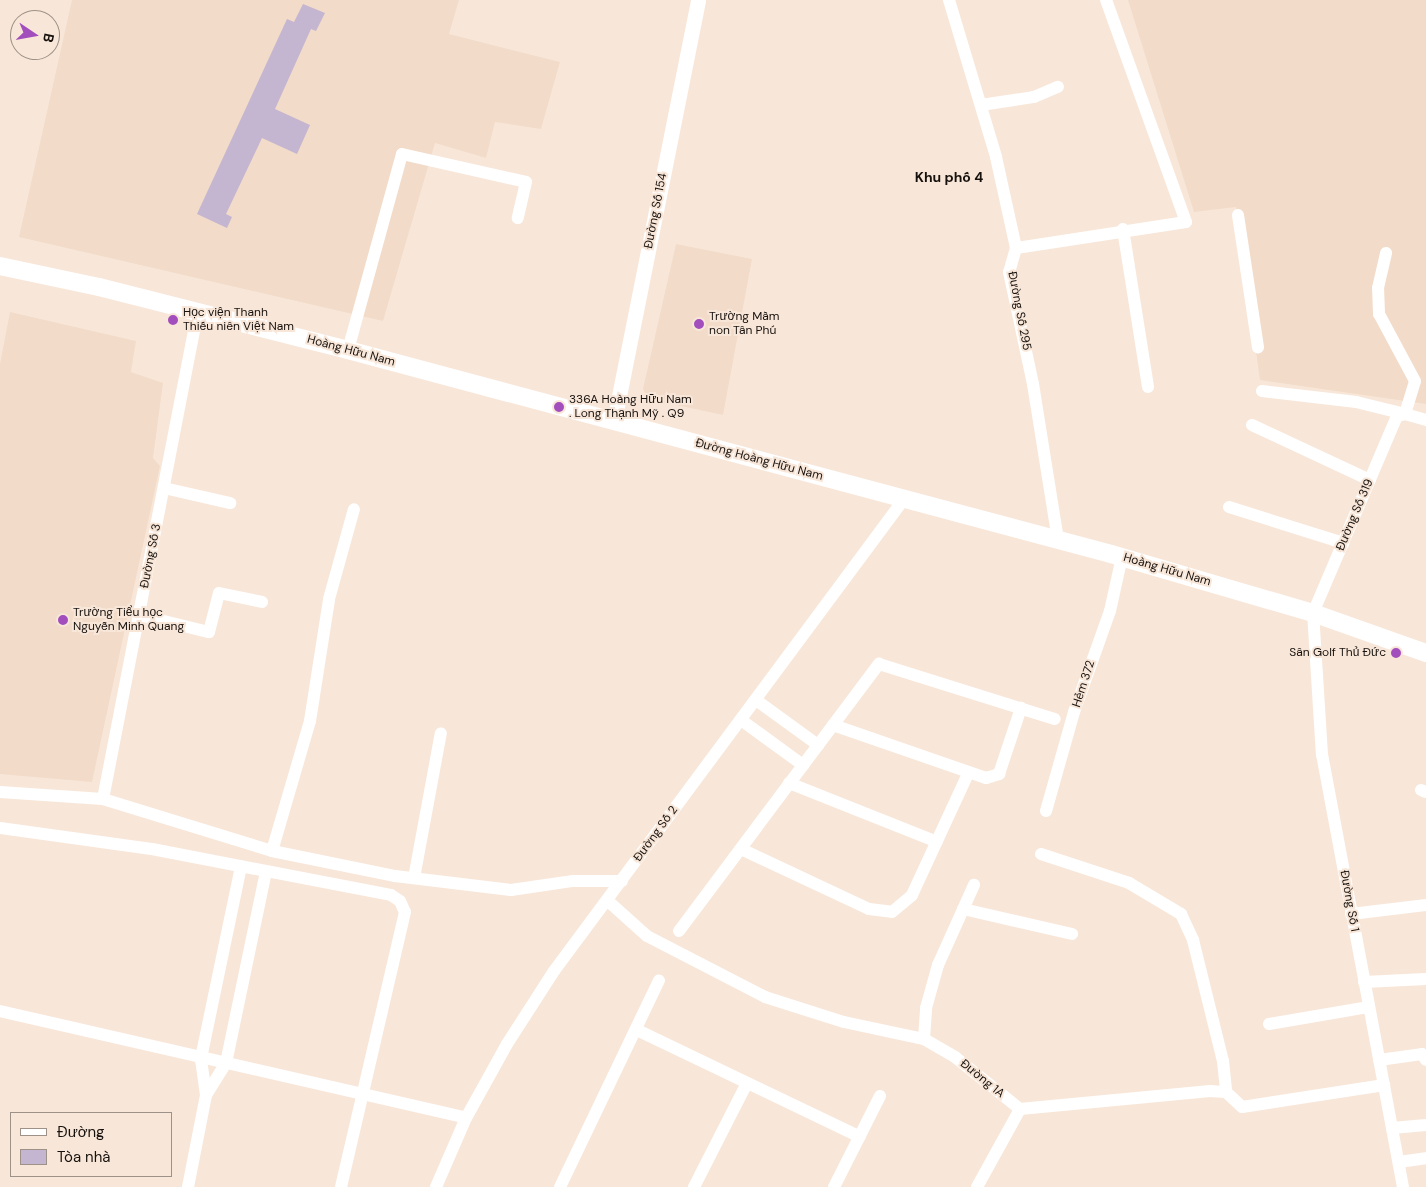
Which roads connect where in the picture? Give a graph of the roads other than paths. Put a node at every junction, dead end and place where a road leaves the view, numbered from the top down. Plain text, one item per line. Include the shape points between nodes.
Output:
1 (698, 0) edge
2 (949, 0) edge
3 (1106, 0) edge
4 (1058, 87) dead end
5 (981, 105) junction
6 (1238, 215) dead end
7 (518, 218) dead end
8 (1123, 229) junction
9 (1016, 248) junction
10 (1386, 253) dead end
11 (0, 266) edge
12 (198, 312) junction
13 (1258, 348) dead end
14 (348, 350) junction
15 (1148, 387) dead end
16 (1262, 391) dead end
17 (1401, 415) junction
18 (1426, 420) edge
19 (614, 421) junction
20 (1252, 425) dead end
21 (1370, 480) junction
22 (164, 488) junction
23 (904, 499) junction
24 (230, 503) dead end
25 (1229, 507) dead end
26 (354, 509) dead end
27 (1058, 540) junction
28 (1343, 543) junction
29 (1122, 557) junction
30 (262, 602) dead end
31 (1313, 613) junction
32 (139, 615) junction
33 (1426, 653) edge
34 (756, 700) junction
35 (1021, 708) junction
36 (1055, 719) dead end
37 (741, 720) junction
38 (833, 725) junction
39 (441, 733) dead end
40 (818, 745) junction
41 (803, 765) junction
42 (968, 774) junction
43 (789, 783) junction
44 (0, 792) edge
45 (103, 799) junction
46 (1046, 811) dead end
47 (0, 828) edge
48 (936, 842) junction
49 (741, 849) junction
50 (272, 851) junction
51 (1041, 854) dead end
52 (241, 866) junction
53 (266, 872) junction
54 (414, 878) junction
55 (622, 881) junction
56 (974, 885) dead end
57 (608, 901) junction
58 (1426, 905) edge
59 (963, 910) junction
60 (1351, 914) junction
61 (679, 932) dead end
62 (1072, 934) dead end
63 (1426, 979) edge
64 (659, 980) dead end
65 (1364, 982) junction
66 (1368, 1006) junction
67 (0, 1011) edge
68 (1269, 1024) dead end
69 (637, 1030) junction
70 (924, 1039) junction
71 (201, 1058) junction
72 (1379, 1060) junction
73 (1426, 1060) edge
74 (226, 1063) junction
75 (747, 1082) junction
76 (1384, 1085) junction
77 (1226, 1092) junction
78 (362, 1094) junction
79 (206, 1095) junction
80 (880, 1096) dead end
81 (1020, 1109) junction
82 (466, 1118) junction
83 (1426, 1125) edge
84 (1392, 1128) junction
85 (860, 1136) junction
86 (1426, 1158) edge
87 (1399, 1162) junction
88 (188, 1187) edge
89 (341, 1187) edge
90 (436, 1187) edge
91 (560, 1187) edge
92 (694, 1187) edge
93 (834, 1187) edge
94 (977, 1187) edge
95 (1403, 1187) edge

1 - 19 street, Đường Số 154
2 - 5 street
3 - 8 street via 1186,222
4 - 5 street via 1034,97
5 - 9 street
6 - 13 street
7 - 14 street via 526,182 402,154
8 - 9 street
8 - 15 street
9 - 27 street, Đường Số 295 via 1009,272 1033,384
10 - 17 street, Đường Số 319 via 1378,288 1379,314 1415,381
11 - 12 main road, Hoàng Hữu Nam
12 - 14 main road, Hoàng Hữu Nam
12 - 22 street, Đường Số 3
14 - 19 main road, Hoàng Hữu Nam
16 - 17 street via 1356,402
17 - 18 street
17 - 21 street, Đường Số 319
19 - 23 main road, Đường Hoàng Hữu Nam
20 - 21 street via 1346,466
21 - 28 street, Đường Số 319
22 - 24 street
22 - 32 street, Đường Số 3
23 - 27 main road, Hoàng Hữu Nam
23 - 34 street, Đường Số 2
25 - 28 street
26 - 50 street via 329,600 310,722
27 - 29 main road, Hoàng Hữu Nam
28 - 31 street, Đường Số 319
29 - 31 main road, Hoàng Hữu Nam
29 - 46 street, Hẻm 372 via 1110,611 1074,712
30 - 32 street via 219,593 208,632
31 - 33 main road, Hoàng Hữu Nam
31 - 60 street, Đường Số 1 via 1322,755
32 - 45 street, Đường Số 3
34 - 37 street, Đường Số 2
34 - 40 street
35 - 36 street
35 - 38 street via 882,663
35 - 42 street via 998,774 986,778
37 - 41 street
37 - 55 street, Đường Số 2
38 - 40 street
38 - 42 street
39 - 54 street
40 - 41 street
41 - 43 street
42 - 48 street
43 - 48 street
43 - 49 street
44 - 45 street
45 - 50 street
47 - 52 street via 86,838
48 - 49 street via 912,895 892,912 869,909
49 - 61 street
50 - 54 street
51 - 77 street via 1129,883 1181,914 1193,940
52 - 53 street
52 - 71 street
53 - 74 street
53 - 78 street via 391,895 400,901 405,912
54 - 55 street via 511,890 573,881
55 - 57 street, Đường Số 2
56 - 59 street
57 - 70 street, Đường 1A via 647,936 765,996 844,1022
57 - 82 street, Đường Số 2 via 507,1044
58 - 60 street
59 - 62 street
59 - 70 street via 938,965 926,1008
60 - 65 street, Đường Số 1
63 - 65 street
64 - 69 street
65 - 66 street, Đường Số 1
66 - 68 street
66 - 72 street, Đường Số 1
67 - 71 street
69 - 75 street
69 - 91 street
70 - 81 street, Đường 1A via 955,1057
71 - 74 street
71 - 79 street
72 - 73 street via 1422,1054
72 - 76 street, Đường Số 1
74 - 78 street
74 - 79 street
75 - 85 street
75 - 92 street
76 - 77 street via 1242,1107
76 - 84 street, Đường Số 1
77 - 81 street
78 - 82 street
78 - 89 street
79 - 88 street
80 - 85 street
81 - 94 street
82 - 90 street, Đường Số 2
83 - 84 street
84 - 87 street, Đường Số 1
85 - 93 street
86 - 87 street
87 - 95 street, Đường Số 1

